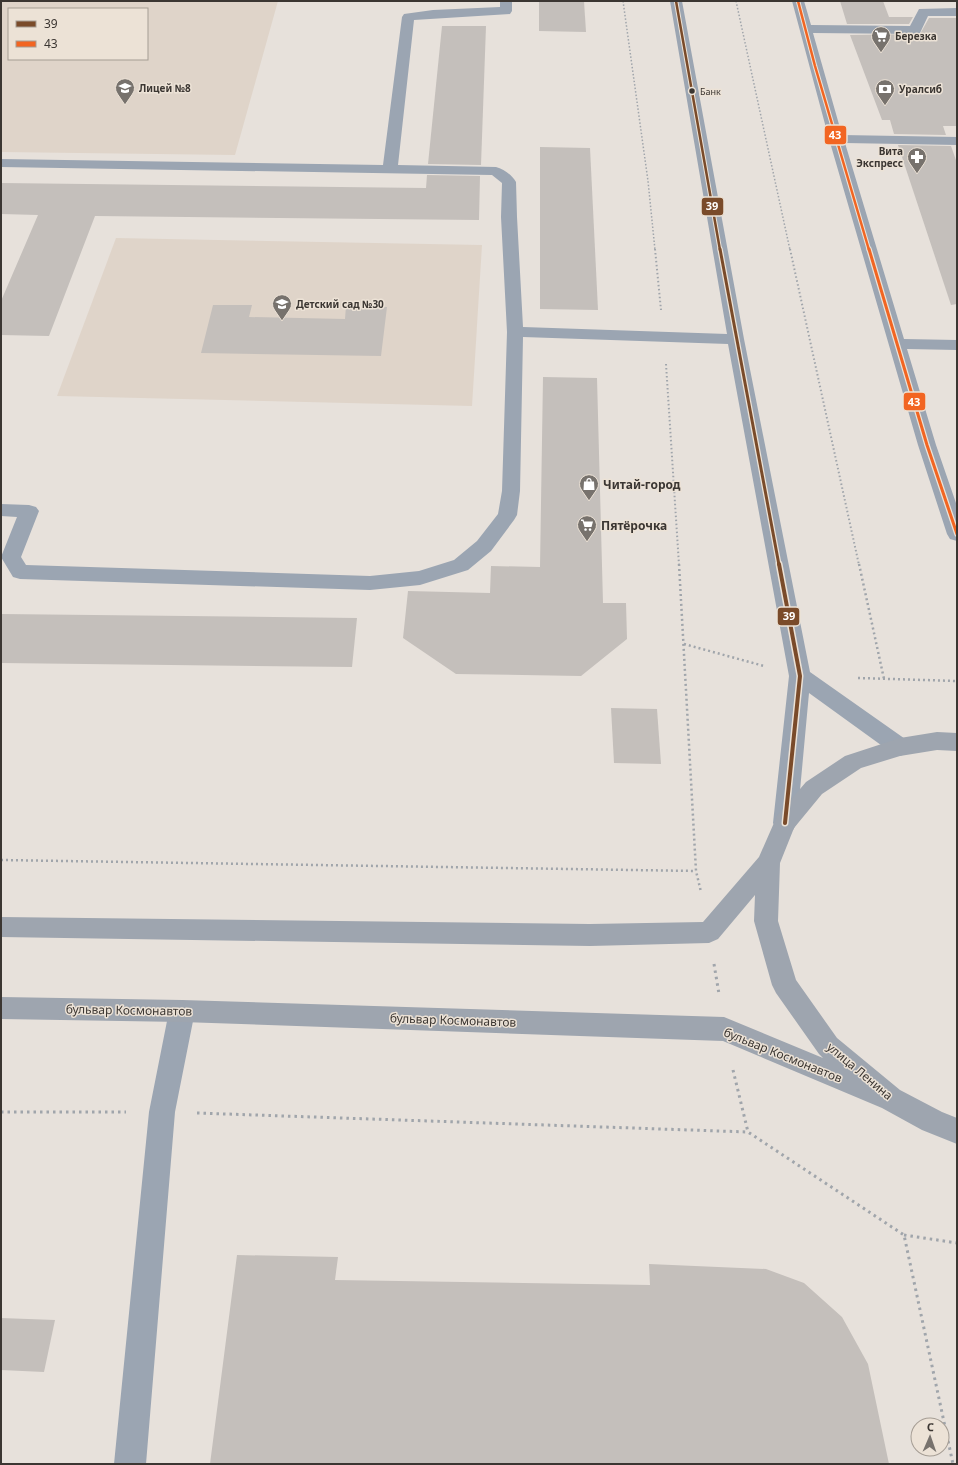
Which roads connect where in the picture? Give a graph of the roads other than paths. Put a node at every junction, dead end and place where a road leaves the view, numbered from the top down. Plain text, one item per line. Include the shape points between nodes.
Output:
1 (506, 1) edge
2 (676, 1) edge
3 (798, 1) edge
4 (920, 6) edge
5 (957, 12) edge
6 (806, 29) junction
7 (836, 139) junction
8 (957, 141) edge
9 (1, 164) edge
10 (390, 168) junction
11 (514, 332) junction
12 (736, 339) junction
13 (897, 344) junction
14 (957, 345) edge
15 (1, 510) edge
16 (957, 534) edge
17 (800, 676) junction
18 (957, 742) edge
19 (900, 747) junction
20 (785, 823) junction
21 (768, 863) junction
22 (1, 927) edge
23 (1, 1008) edge
24 (182, 1011) junction
25 (890, 1099) junction
26 (957, 1132) edge
27 (130, 1464) edge

1 - 10 street via 506,11 408,17
2 - 12 street, улица Ленина
3 - 6 street
4 - 5 street
4 - 6 street via 915,30
6 - 7 street
7 - 8 street
7 - 13 street
9 - 10 street
10 - 11 street via 496,170 509,182
11 - 12 street
11 - 15 street via 511,491 507,515 484,546 460,565 420,578 370,583 20,572 11,557 29,511
12 - 17 street, улица Ленина
13 - 14 street
13 - 16 street
17 - 19 street
17 - 20 street, улица Ленина
18 - 19 main road, улица Ленина via 937,741
19 - 20 main road, улица Ленина via 853,762 814,788
20 - 21 main road, улица Ленина
21 - 22 main road via 710,932 590,935
21 - 25 main road, улица Ленина via 766,921 785,985 828,1046
23 - 24 main road, бульвар Космонавтов
24 - 25 main road, бульвар Космонавтов via 724,1029
24 - 27 street via 162,1112
25 - 26 main road, улица Ленина

